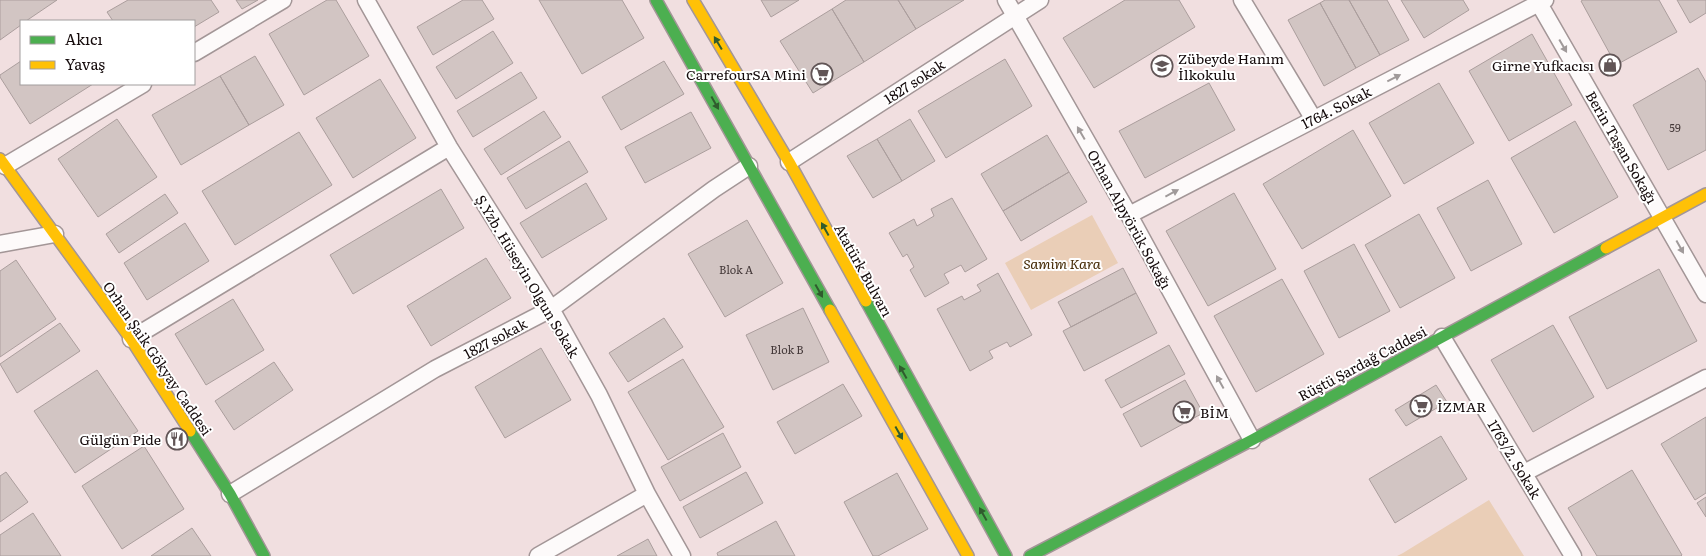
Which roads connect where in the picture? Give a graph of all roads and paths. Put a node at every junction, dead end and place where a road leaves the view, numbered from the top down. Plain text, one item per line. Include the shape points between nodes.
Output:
1 (283, 0) edge
2 (366, 0) edge
3 (656, 0) edge
4 (693, 0) edge
5 (1006, 0) edge
6 (1040, 0) edge
7 (1242, 0) edge
8 (1540, 1) edge
9 (1014, 15) junction
10 (195, 52) edge
11 (141, 85) edge
12 (1313, 118) junction
13 (449, 147) junction
14 (2, 162) edge
15 (789, 162) junction
16 (749, 166) junction
17 (1706, 194) edge
18 (1129, 215) junction
19 (1664, 218) junction
20 (55, 234) junction
21 (0, 244) edge
22 (1706, 294) edge
23 (551, 309) junction
24 (1442, 337) junction
25 (131, 339) junction
26 (1706, 378) edge
27 (1252, 440) junction
28 (1524, 473) junction
29 (230, 494) junction
30 (647, 494) junction
31 (264, 556) edge
32 (538, 556) edge
33 (682, 556) edge
34 (968, 556) edge
35 (1006, 556) edge
36 (1030, 556) edge
37 (1573, 556) edge

1 - 10 street
2 - 13 street, Ş.Yzb. Hüseyin Olgun Sokak
3 -> 16 main road
15 -> 4 main road, Atatürk Bulvarı
5 - 9 street, Orhan Alpyörük Sokağı
6 - 9 street, 1827 sokak
7 - 12 street
12 -> 8 street, 1764. Sokak
8 -> 19 street, Berin Taşan Sokağı
9 - 15 street, 1827 sokak
18 -> 9 street, Orhan Alpyörük Sokağı
11 - 14 street
18 -> 12 street, 1764. Sokak
13 - 23 street, Ş.Yzb. Hüseyin Olgun Sokak
13 - 25 street
14 - 20 main road, Orhan Şaik Gökyay Caddesi
35 -> 15 main road, Atatürk Bulvarı
16 - 23 street, 1827 sokak
16 -> 34 main road
17 - 19 main road, Rüştü Şardağ Caddesi
27 -> 18 street, Orhan Alpyörük Sokağı
19 -> 22 street, Berin Taşan Sokağı
19 - 24 main road, Rüştü Şardağ Caddesi
20 - 21 street
20 - 25 main road, Orhan Şaik Gökyay Caddesi
23 - 29 street, 1827 sokak via 435,369
23 - 30 street, Ş.Yzb. Hüseyin Olgun Sokak via 599,395
24 - 27 main road, Rüştü Şardağ Caddesi
24 - 28 street, 1763/2. Sokak
25 - 29 main road, Orhan Şaik Gökyay Caddesi
26 - 28 street
27 - 36 main road, Rüştü Şardağ Caddesi
28 - 37 street, 1763/2. Sokak
29 - 31 main road, Orhan Şaik Gökyay Caddesi
30 - 32 street
30 - 33 street, Ş.Yzb. Hüseyin Olgun Sokak

